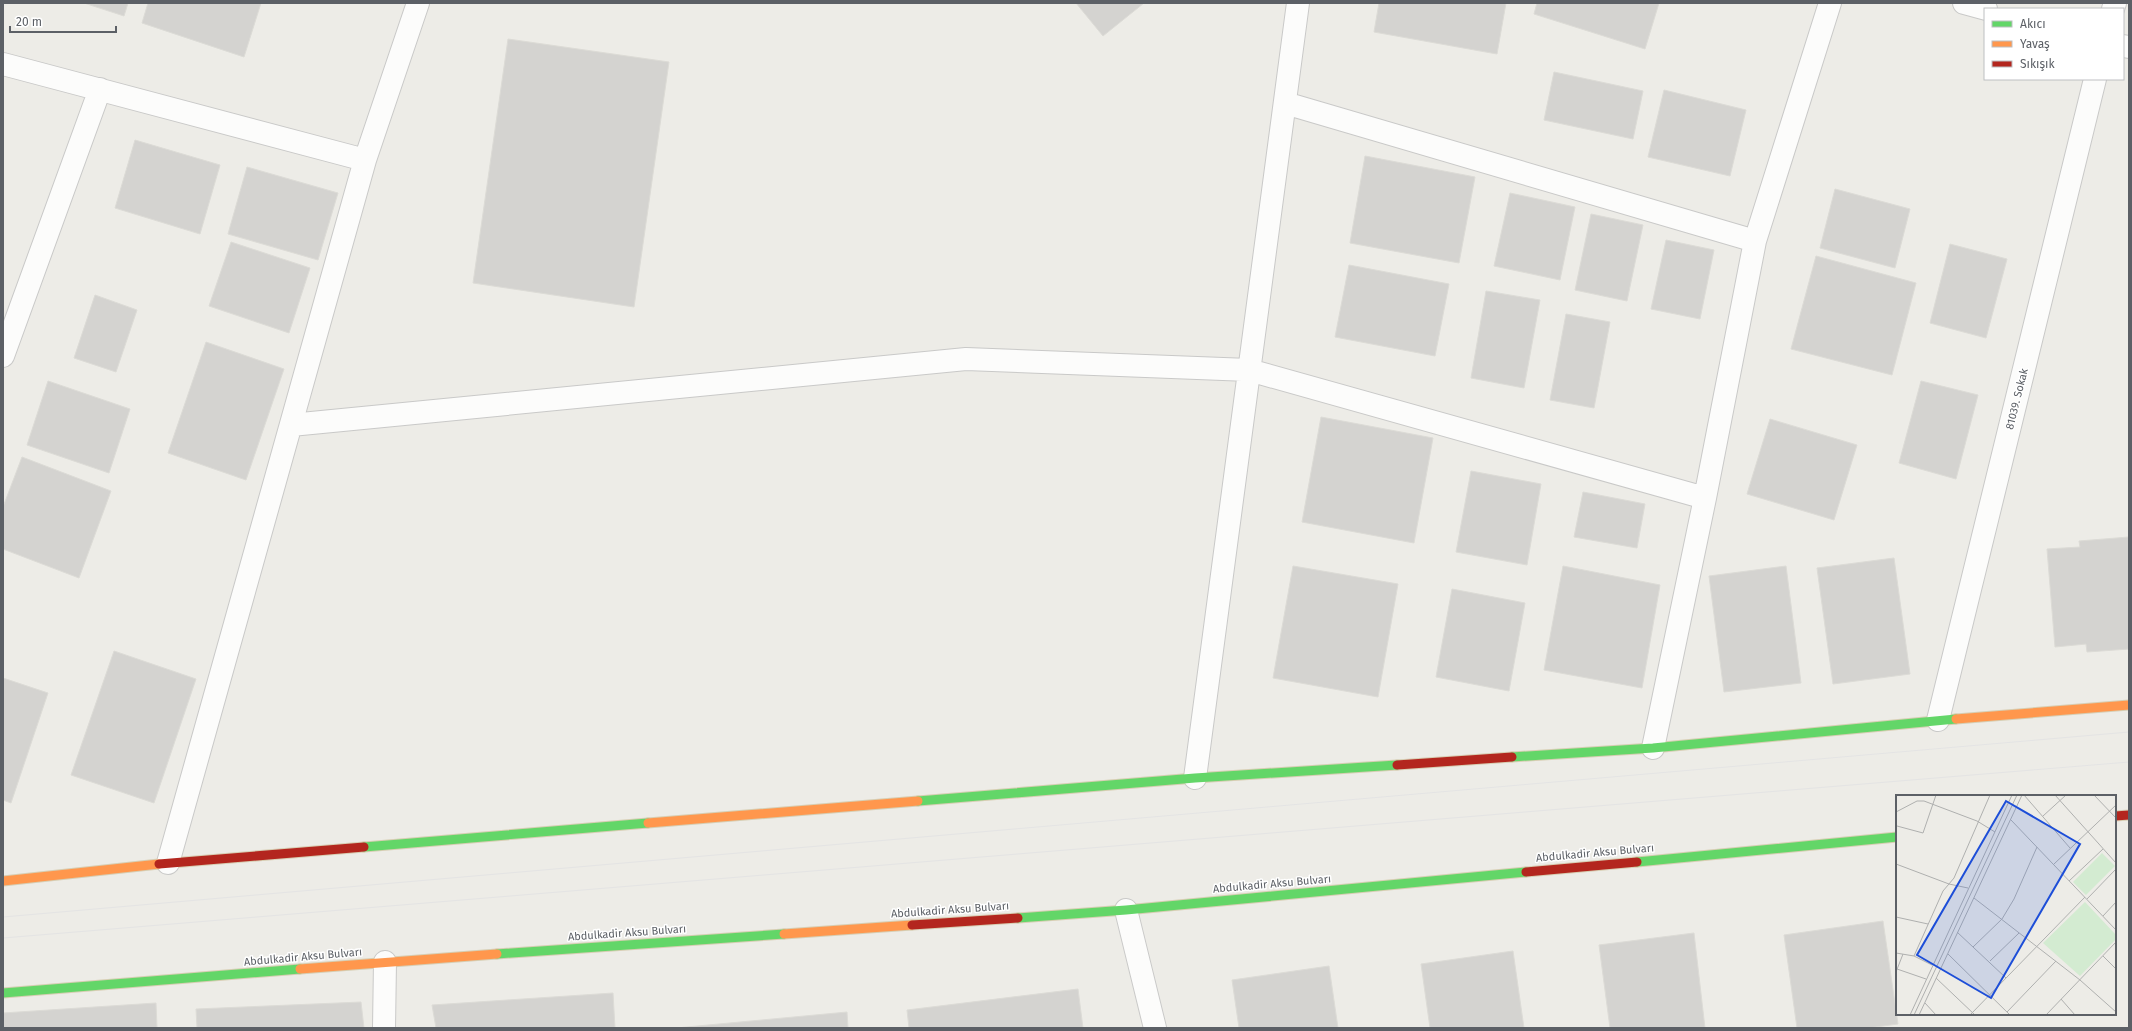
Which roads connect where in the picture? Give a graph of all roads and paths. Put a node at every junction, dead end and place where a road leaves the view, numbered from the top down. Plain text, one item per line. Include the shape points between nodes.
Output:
1 (418, 3) edge
2 (1298, 3) edge
3 (1830, 3) edge
4 (1964, 3) edge
5 (1984, 8) edge
6 (3, 64) edge
7 (2095, 80) edge
8 (100, 89) junction
9 (1285, 103) junction
10 (365, 160) junction
11 (1755, 241) junction
12 (3, 356) edge
13 (1249, 370) junction
14 (291, 425) junction
15 (1706, 498) junction
16 (2129, 705) edge
17 (1938, 720) junction
18 (1653, 748) junction
19 (1195, 778) junction
20 (2129, 815) edge
21 (2116, 816) edge
22 (1896, 837) edge
23 (168, 863) junction
24 (3, 881) edge
25 (1126, 910) junction
26 (385, 962) junction
27 (3, 993) edge
28 (384, 1028) edge
29 (1155, 1028) edge

1 - 10 street
2 - 9 street
3 - 11 street
4 - 5 street
6 - 8 street
7 - 17 street, 81039. Sokak
8 - 10 street
8 - 12 street
9 - 11 street
9 - 13 street
10 - 14 street
11 - 15 street
13 - 14 street via 966,359
13 - 15 street
13 - 19 street
14 - 23 street
15 - 18 street
16 - 17 main road
17 - 18 main road
18 - 19 main road
19 - 23 main road
20 - 21 main road
22 - 25 main road, Abdulkadir Aksu Bulvarı
23 - 24 main road
25 - 26 main road, Abdulkadir Aksu Bulvarı
25 - 29 street
26 - 27 main road, Abdulkadir Aksu Bulvarı
26 - 28 street

